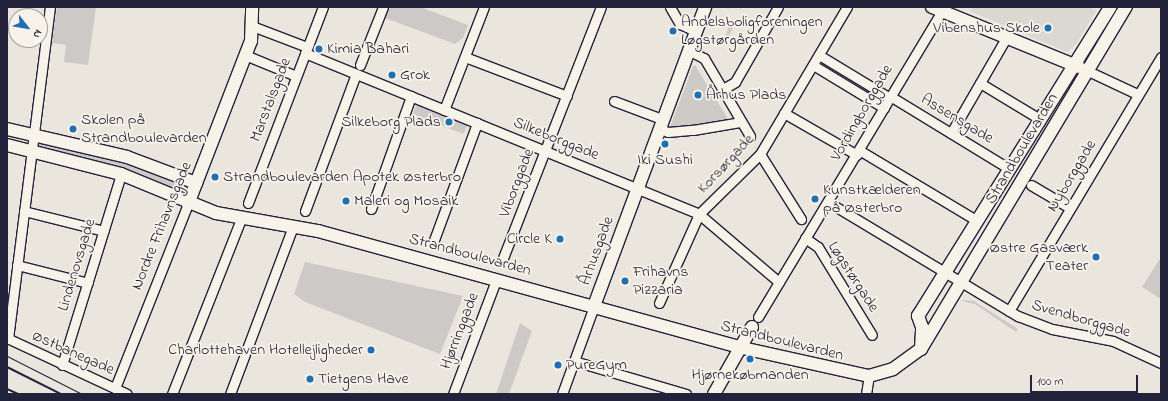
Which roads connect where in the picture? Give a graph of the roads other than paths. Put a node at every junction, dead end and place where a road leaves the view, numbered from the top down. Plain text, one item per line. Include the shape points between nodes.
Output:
1 (50, 7) edge
2 (252, 7) edge
3 (323, 7) edge
4 (382, 7) edge
5 (484, 7) edge
6 (601, 7) edge
7 (670, 7) edge
8 (705, 7) edge
9 (778, 7) edge
10 (847, 7) edge
11 (1110, 7) edge
12 (1126, 7) edge
13 (939, 8) edge
14 (252, 26) junction
15 (695, 31) junction
16 (1006, 38) junction
17 (306, 50) junction
18 (688, 50) junction
19 (819, 55) junction
20 (245, 56) junction
21 (465, 57) junction
22 (1161, 57) edge
23 (1073, 64) junction
24 (360, 65) dead end
25 (813, 65) junction
26 (1088, 71) junction
27 (356, 74) junction
28 (296, 76) junction
29 (980, 83) junction
30 (723, 89) junction
31 (1137, 94) junction
32 (411, 96) junction
33 (567, 96) junction
34 (890, 97) junction
35 (614, 101) dead end
36 (884, 108) junction
37 (444, 110) junction
38 (784, 113) junction
39 (1038, 118) junction
40 (741, 122) junction
41 (477, 123) junction
42 (661, 124) junction
43 (7, 129) edge
44 (34, 133) junction
45 (951, 133) junction
46 (750, 136) dead end
47 (7, 145) edge
48 (32, 150) junction
49 (546, 151) junction
50 (858, 152) junction
51 (760, 154) junction
52 (1008, 168) junction
53 (122, 174) junction
54 (196, 183) junction
55 (1032, 185) dead end
56 (637, 188) junction
57 (828, 202) junction
58 (248, 203) dead end
59 (188, 204) junction
60 (1070, 208) junction
61 (371, 209) dead end
62 (24, 211) junction
63 (305, 211) dead end
64 (699, 214) junction
65 (241, 219) junction
66 (801, 219) dead end
67 (976, 220) junction
68 (293, 226) junction
69 (104, 231) junction
70 (805, 238) junction
71 (434, 240) dead end
72 (503, 258) dead end
73 (17, 265) junction
74 (944, 272) junction
75 (496, 280) junction
76 (88, 282) junction
77 (779, 282) junction
78 (962, 282) junction
79 (659, 303) dead end
80 (594, 306) junction
81 (1009, 311) junction
82 (758, 317) dead end
83 (752, 327) dead end
84 (872, 335) dead end
85 (7, 339) edge
86 (738, 347) junction
87 (921, 349) junction
88 (574, 361) junction
89 (1161, 363) edge
90 (62, 365) junction
91 (869, 376) junction
92 (115, 388) junction
93 (127, 394) edge
94 (172, 394) edge
95 (230, 394) edge
96 (453, 394) edge
97 (562, 394) edge
98 (686, 394) edge
99 (714, 394) edge
100 (866, 394) edge

1 - 44 street
2 - 14 street, Nordre Frihavnsgade
3 - 17 street, Marstalsgade
4 - 24 street
5 - 21 street
6 - 33 street, Viborggade
7 - 15 street via 680,24
8 - 15 street, Århusgade
9 - 30 street via 735,82
10 - 19 street, Korsørgade
11 - 23 street, Strandboulevarden
12 - 26 street, Strandboulevarden
13 - 16 street
13 - 34 street, Vordingborggade
14 - 17 street, Silkeborggade
14 - 20 street, Nordre Frihavnsgade
15 - 18 street, Århusgade
16 - 23 street
16 - 29 street
17 - 27 street, Silkeborggade
17 - 28 street, Marstalsgade
18 - 30 street via 704,58
18 - 42 street, Århusgade
19 - 25 street, Korsørgade
19 - 34 street, Assensgade
20 - 28 street
20 - 54 street, Nordre Frihavnsgade
21 - 33 street
21 - 37 street
22 - 31 street, Nyborggade
23 - 26 street
23 - 39 street, Strandboulevarden
25 - 36 street
25 - 38 street, Korsørgade
26 - 31 street
26 - 78 street, Strandboulevarden
27 - 32 street, Silkeborggade
27 - 63 street
28 - 58 street, Marstalsgade
29 - 39 street, Strandboulevarden
29 - 45 street
30 - 40 street
31 - 60 street, Nyborggade
32 - 37 street, Silkeborggade
32 - 61 street
33 - 49 street, Viborggade
34 - 36 street, Vordingborggade
34 - 45 street, Assensgade
35 - 42 street
36 - 50 street, Vordingborggade
37 - 41 street, Silkeborggade
38 - 50 street
38 - 51 street, Korsørgade
39 - 52 street, Strandboulevarden
40 - 42 street via 681,131
40 - 46 street
41 - 49 street, Silkeborggade
41 - 71 street
42 - 56 street, Århusgade
43 - 44 street
44 - 48 street
44 - 54 street via 127,157
45 - 52 street, Assensgade
47 - 48 street, Strandboulevarden
48 - 53 street, Strandboulevarden
48 - 62 street
49 - 56 street, Silkeborggade
49 - 72 street, Viborggade
50 - 57 street, Vordingborggade
50 - 67 street
51 - 64 street, Korsørgade
51 - 66 street
52 - 67 street, Strandboulevarden
53 - 59 street, Strandboulevarden
53 - 69 street, Lindenovsgade
54 - 59 street, Nordre Frihavnsgade
55 - 60 street
56 - 64 street, Silkeborggade
56 - 80 street, Århusgade
57 - 70 street, Vordingborggade
57 - 74 street, Svendborggade
59 - 65 street, Strandboulevarden
59 - 92 street, Nordre Frihavnsgade
60 - 81 street, Nyborggade
62 - 69 street
62 - 73 street
64 - 77 street, Silkeborggade
64 - 79 street, Korsørgade
65 - 68 street, Strandboulevarden
65 - 94 street
67 - 74 street, Strandboulevarden
68 - 75 street, Strandboulevarden
68 - 95 street
69 - 76 street, Lindenovsgade
70 - 77 street, Vordingborggade
70 - 84 street, Løgstørgade via 818,247
73 - 76 street
73 - 85 street
74 - 78 street, Svendborggade
74 - 87 street, Strandboulevarden via 918,316 922,327
75 - 80 street, Strandboulevarden
75 - 96 street, Hjørringgade
76 - 90 street, Lindenovsgade
77 - 82 street, Vordingborggade
78 - 81 street, Svendborggade
78 - 87 street, Strandboulevarden
80 - 86 street, Strandboulevarden
80 - 88 street, Århusgade
81 - 89 street, Svendborggade via 1036,324 1113,341
83 - 86 street
85 - 90 street, Østbanegade
86 - 91 street, Strandboulevarden
86 - 99 street
87 - 91 street, Strandboulevarden via 893,369
88 - 97 street, Århusgade
88 - 98 street
90 - 92 street, Østbanegade
91 - 100 street
92 - 93 street, Østbanegade

